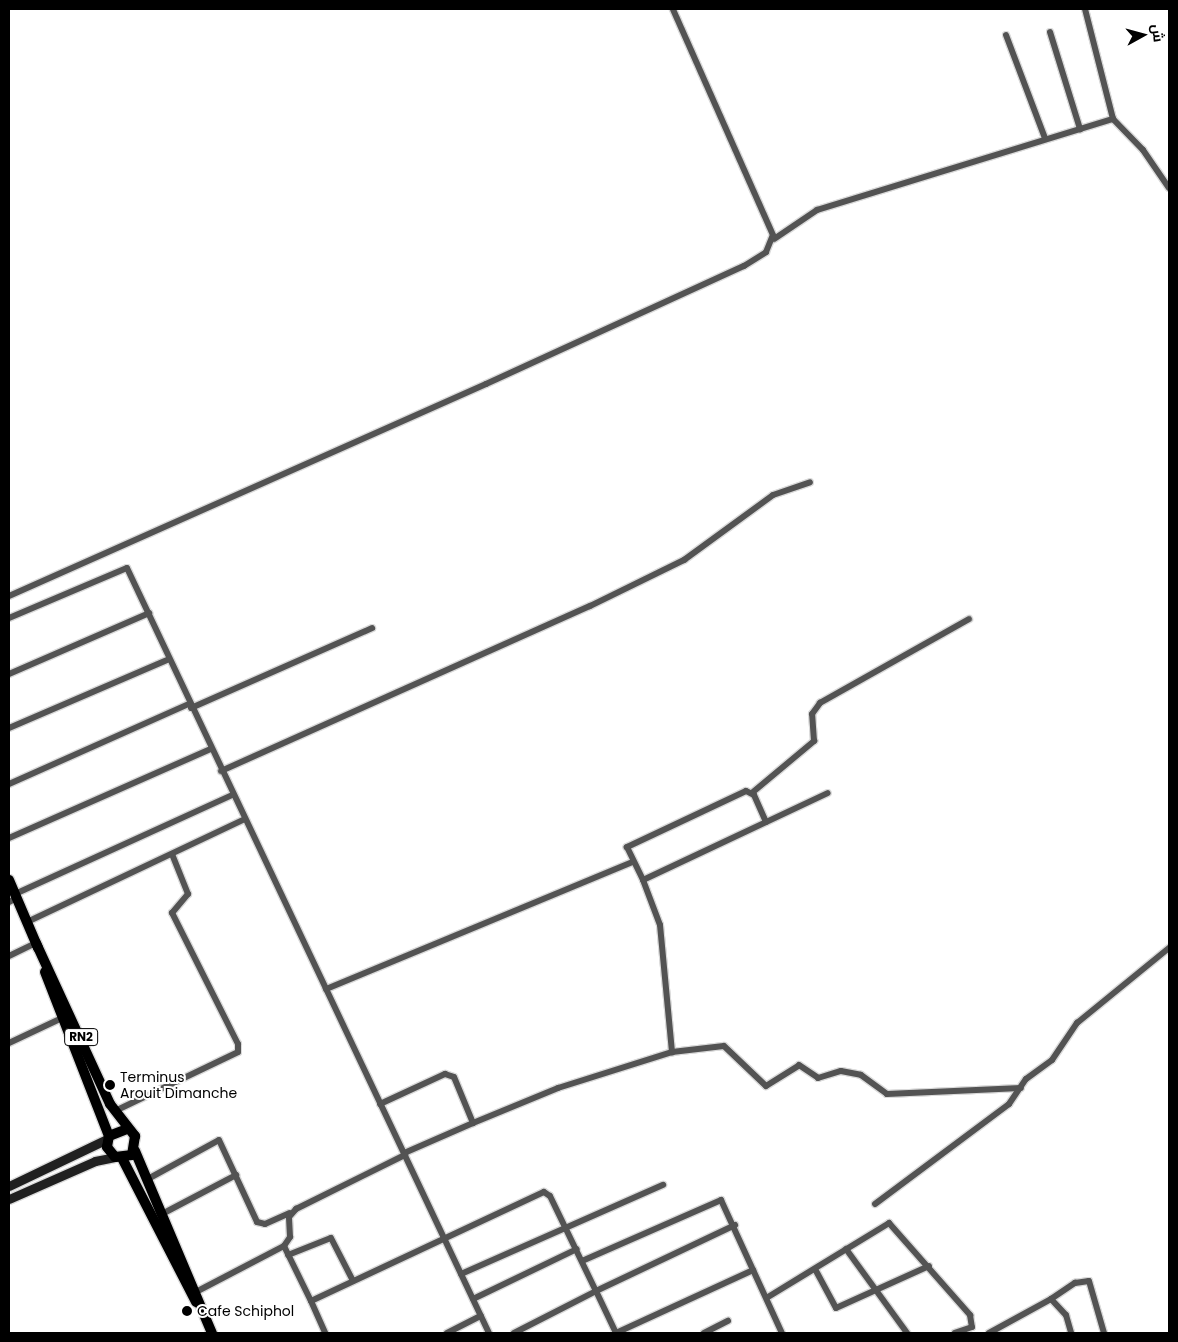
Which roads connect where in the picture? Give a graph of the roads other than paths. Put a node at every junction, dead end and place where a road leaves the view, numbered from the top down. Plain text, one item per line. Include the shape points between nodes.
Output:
1 (673, 9) edge
2 (1084, 9) edge
3 (1050, 32) dead end
4 (1006, 35) dead end
5 (1113, 119) junction
6 (1080, 129) junction
7 (1044, 138) junction
8 (1169, 188) edge
9 (774, 239) junction
10 (810, 482) dead end
11 (9, 596) edge
12 (149, 613) junction
13 (9, 618) edge
14 (969, 619) dead end
15 (372, 628) dead end
16 (168, 659) junction
17 (9, 674) edge
18 (190, 706) junction
19 (9, 728) edge
20 (211, 749) junction
21 (221, 771) junction
22 (9, 784) edge
23 (752, 792) junction
24 (828, 793) dead end
25 (232, 795) junction
26 (243, 820) junction
27 (766, 822) junction
28 (9, 838) edge
29 (172, 854) junction
30 (633, 862) junction
31 (9, 880) edge
32 (643, 880) junction
33 (13, 898) edge
34 (27, 922) junction
35 (36, 943) junction
36 (1169, 948) edge
37 (9, 956) edge
38 (326, 989) junction
39 (64, 1017) junction
40 (9, 1043) edge
41 (672, 1052) junction
42 (1021, 1088) junction
43 (380, 1104) junction
44 (115, 1111) junction
45 (473, 1124) junction
46 (127, 1129) junction
47 (108, 1137) junction
48 (135, 1151) junction
49 (404, 1154) junction
50 (119, 1158) junction
51 (236, 1175) junction
52 (146, 1180) junction
53 (663, 1185) dead end
54 (9, 1186) edge
55 (9, 1199) edge
56 (875, 1204) dead end
57 (162, 1214) junction
58 (290, 1214) junction
59 (735, 1225) junction
60 (567, 1229) junction
61 (444, 1237) junction
62 (284, 1246) junction
63 (577, 1249) junction
64 (846, 1249) junction
65 (288, 1255) junction
66 (582, 1260) junction
67 (929, 1266) junction
68 (815, 1269) junction
69 (753, 1270) junction
70 (461, 1274) junction
71 (353, 1281) junction
72 (596, 1291) junction
73 (877, 1291) junction
74 (193, 1293) junction
75 (768, 1297) junction
76 (473, 1299) junction
77 (1051, 1299) junction
78 (311, 1301) junction
79 (481, 1316) junction
80 (728, 1321) dead end
81 (971, 1330) edge
82 (212, 1333) edge
83 (325, 1333) edge
84 (447, 1333) edge
85 (489, 1333) edge
86 (514, 1333) edge
87 (616, 1333) edge
88 (704, 1333) edge
89 (782, 1333) edge
90 (907, 1333) edge
91 (955, 1333) edge
92 (989, 1333) edge
93 (1071, 1333) edge
94 (1104, 1333) edge

1 - 9 street
2 - 5 street
3 - 6 street
4 - 7 street
5 - 6 street
5 - 8 street via 1143,150
6 - 7 street
7 - 9 street via 817,210
9 - 11 street via 757,258 717,279
10 - 21 street via 773,495 684,560 590,606
12 - 13 street via 124,567
12 - 16 street
12 - 17 street
14 - 23 street via 820,703 812,714 814,741
15 - 18 street
16 - 18 street
16 - 19 street
18 - 20 street
18 - 22 street
20 - 21 street
20 - 28 street
21 - 25 street
23 - 27 street
23 - 30 street via 746,791 627,847
24 - 27 street
25 - 26 street
25 - 33 street
26 - 29 street
26 - 38 street
27 - 32 street
29 - 34 street
29 - 44 street via 188,894 172,913 239,1048 236,1055
30 - 32 street
30 - 38 street
31 - 33 main road, RN2
32 - 41 street via 660,925
33 - 34 main road, RN2
34 - 35 main road, RN2
35 - 37 street
35 - 39 main road, RN2
35 - 44 main road, RN2
36 - 42 street via 1077,1023 1052,1060 1028,1077
38 - 43 street
39 - 40 street
39 - 47 main road, RN2
41 - 42 street via 724,1046 766,1086 799,1065 818,1078 841,1071 861,1074 887,1094
41 - 45 street via 558,1088
42 - 56 street via 1010,1104
43 - 45 street via 450,1074
43 - 49 street
44 - 46 main road, RN2
45 - 49 street
46 - 47 main road
46 - 48 main road, RN2 via 135,1136
47 - 50 main road, RN2
47 - 54 street
48 - 50 main road
48 - 52 main road, RN2
49 - 58 street
49 - 61 street
50 - 55 street via 95,1160
50 - 74 main road, RN2
51 - 52 street via 220,1142 215,1140
51 - 57 street
51 - 58 street via 257,1222 265,1224
52 - 57 main road, RN2
53 - 60 street
57 - 74 main road, RN2
58 - 62 street via 290,1237
59 - 66 street via 726,1203 717,1200
59 - 69 street
59 - 72 street
60 - 61 street via 548,1191
60 - 63 street
60 - 70 street
61 - 70 street
61 - 71 street
62 - 65 street
62 - 74 street
63 - 66 street
63 - 76 street
64 - 67 street via 889,1223
64 - 68 street
64 - 73 street
65 - 71 street via 331,1238
65 - 78 street
66 - 72 street
67 - 73 street
67 - 81 street via 970,1315
68 - 73 street via 836,1308
68 - 75 street
69 - 75 street
69 - 87 street
70 - 76 street
71 - 78 street
72 - 86 street
72 - 87 street
73 - 90 street
74 - 82 main road, RN2
75 - 89 street
76 - 79 street
77 - 92 street
77 - 93 street via 1066,1315
77 - 94 street via 1075,1283 1089,1281
78 - 83 street
79 - 84 street
79 - 85 street
80 - 88 street
81 - 91 street

